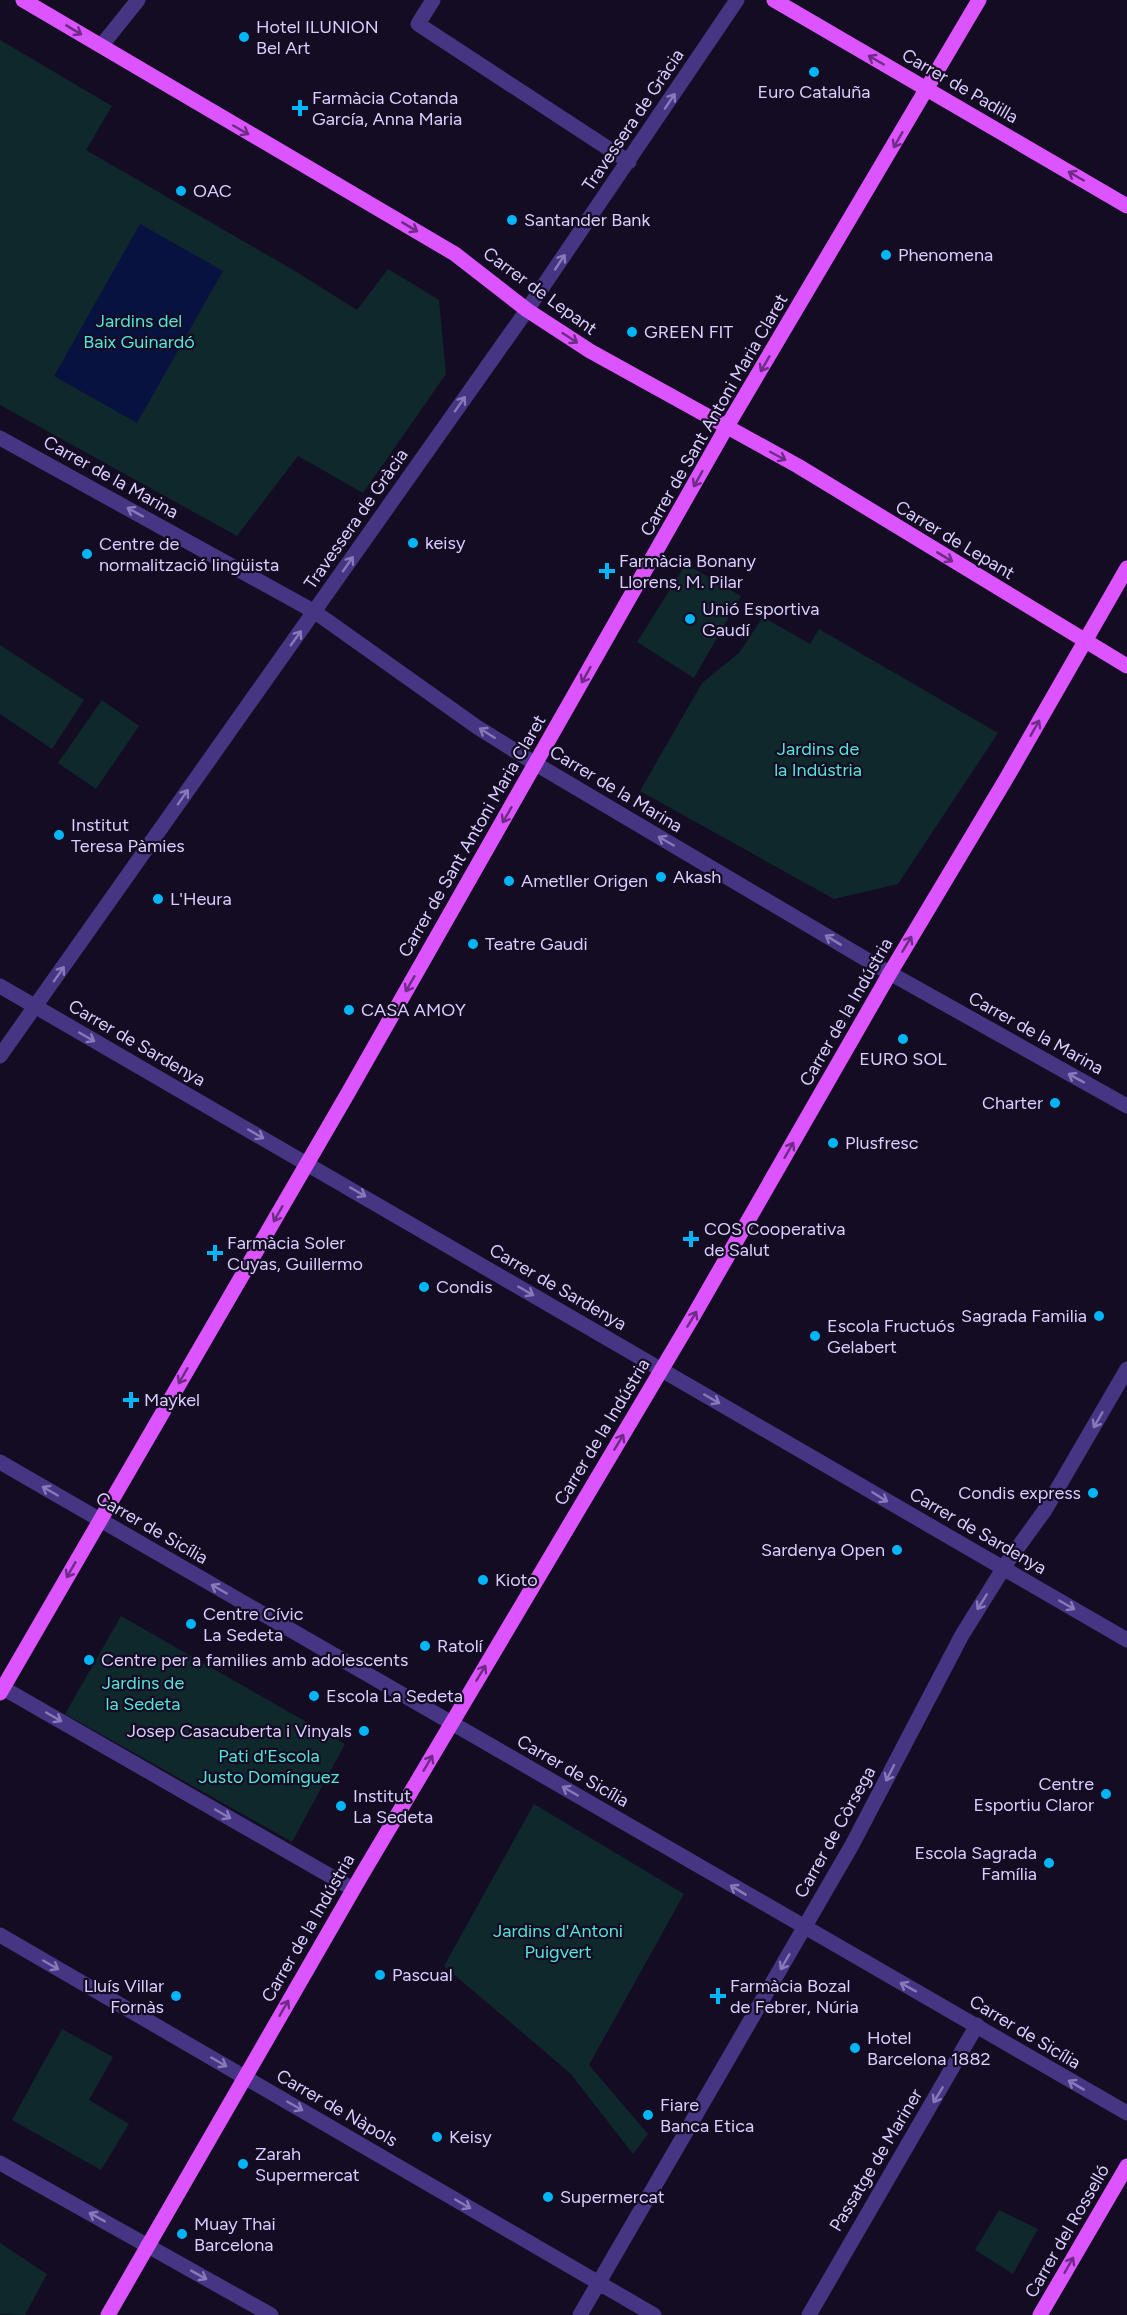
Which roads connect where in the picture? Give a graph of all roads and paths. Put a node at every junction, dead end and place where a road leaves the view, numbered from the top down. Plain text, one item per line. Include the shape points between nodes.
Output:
1 (23, 0) edge
2 (138, 0) edge
3 (433, 0) edge
4 (736, 0) edge
5 (774, 0) edge
6 (979, 0) edge
7 (102, 46) junction
8 (927, 90) junction
9 (629, 162) junction
10 (1127, 206) edge
11 (527, 310) junction
12 (726, 428) junction
13 (0, 438) edge
14 (1127, 568) edge
15 (315, 612) junction
16 (1085, 642) junction
17 (1127, 666) edge
18 (536, 764) junction
19 (890, 973) junction
20 (0, 986) edge
21 (35, 1006) junction
22 (0, 1056) edge
23 (1127, 1106) edge
24 (307, 1163) junction
25 (662, 1369) junction
26 (1127, 1369) edge
27 (0, 1462) edge
28 (100, 1520) junction
29 (1003, 1569) junction
30 (1127, 1640) edge
31 (2, 1690) edge
32 (452, 1723) junction
33 (353, 1889) junction
34 (804, 1928) junction
35 (0, 1935) edge
36 (977, 2025) junction
37 (244, 2077) junction
38 (1127, 2114) edge
39 (0, 2163) edge
40 (1127, 2166) edge
41 (148, 2246) junction
42 (598, 2283) junction
43 (108, 2315) edge
44 (271, 2315) edge
45 (580, 2315) edge
46 (654, 2315) edge
47 (809, 2315) edge
48 (1040, 2315) edge

1 -> 7 main road, Carrer de Lepant
2 - 7 street
3 - 9 street via 418,24
9 -> 4 street, Travessera de Gràcia
8 -> 5 main road, Carrer de Padilla
6 - 8 main road, Carrer de Sant Antoni Maria Claret
7 -> 11 main road, Carrer de Lepant via 455,254
10 -> 8 main road, Carrer de Padilla
8 -> 12 main road, Carrer de Sant Antoni Maria Claret
11 -> 9 street, Travessera de Gràcia
11 -> 12 main road, Carrer de Lepant via 590,351
15 -> 11 street, Travessera de Gràcia
12 -> 16 main road, Carrer de Lepant via 798,466
12 -> 18 main road, Carrer de Sant Antoni Maria Claret
15 -> 13 street, Carrer de la Marina
14 - 16 main road, Carrer de la Indústria
18 -> 15 street, Carrer de la Marina
21 -> 15 street, Travessera de Gràcia
16 - 17 main road, Carrer de Lepant
19 -> 16 main road, Carrer de la Indústria
19 -> 18 street, Carrer de la Marina
18 -> 24 main road, Carrer de Sant Antoni Maria Claret
23 -> 19 street, Carrer de la Marina
25 -> 19 main road, Carrer de la Indústria
20 - 21 street, Carrer de Sardenya
21 - 22 street, Travessera de Gràcia
21 -> 24 street, Carrer de Sardenya
24 -> 25 street, Carrer de Sardenya
24 -> 28 main road, Carrer de Sant Antoni Maria Claret
25 -> 29 street, Carrer de Sardenya
32 -> 25 main road, Carrer de la Indústria
26 -> 29 street, Carrer de Còrsega via 1045,1510
28 -> 27 street, Carrer de Sicília
28 -> 31 main road, Carrer de Sant Antoni Maria Claret
32 -> 28 street, Carrer de Sicília
29 -> 30 street, Carrer de Sardenya
29 -> 34 street, Carrer de Còrsega via 962,1635
31 -> 33 street
33 -> 32 main road, Carrer de la Indústria
34 -> 32 street, Carrer de Sicília
37 -> 33 main road, Carrer de la Indústria
36 -> 34 street, Carrer de Sicília
34 -> 42 street, Carrer de Còrsega
35 -> 37 street, Carrer de Nàpols
38 -> 36 street, Carrer de Sicília
36 -> 47 street, Passatge de Mariner
37 - 41 main road, Carrer de la Indústria
37 -> 42 street, Carrer de Nàpols
41 -> 39 street
48 -> 40 main road, Carrer del Rosselló
41 - 43 main road, Carrer de la Indústria
41 -> 44 street
42 - 45 street, Carrer de Còrsega
42 - 46 street, Carrer de Nàpols

